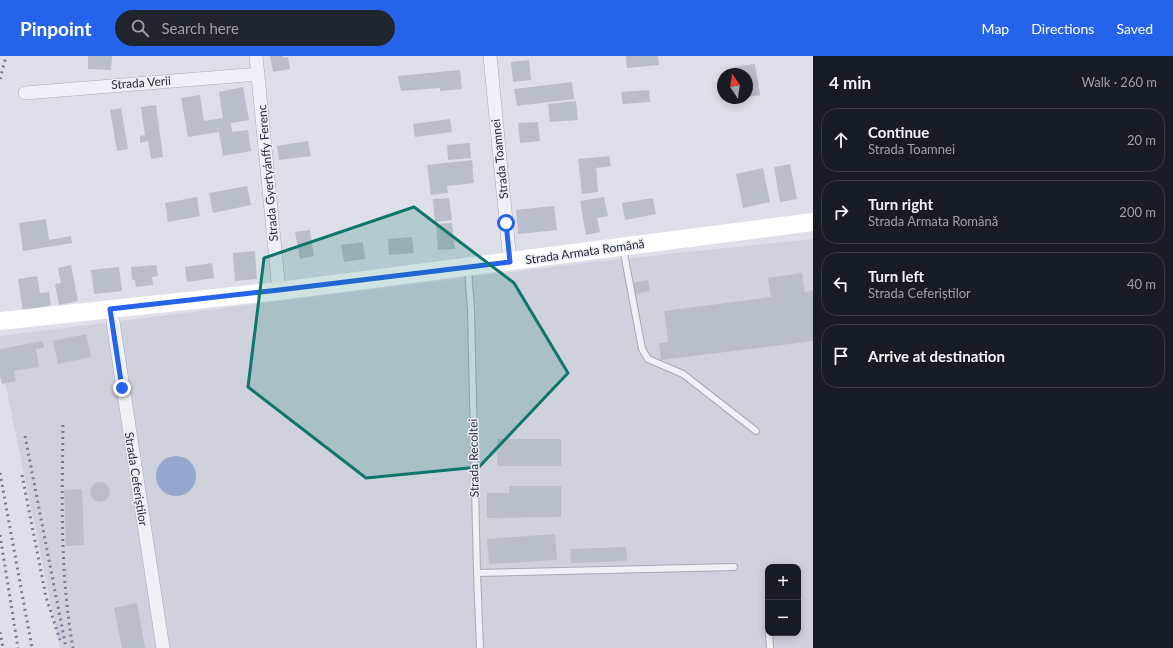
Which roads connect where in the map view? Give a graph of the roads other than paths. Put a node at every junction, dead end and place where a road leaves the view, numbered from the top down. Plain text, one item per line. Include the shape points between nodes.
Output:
1 (256, 56) edge
2 (490, 56) edge
3 (258, 74) junction
4 (25, 93) dead end
5 (813, 222) edge
6 (623, 247) junction
7 (510, 262) junction
8 (468, 267) junction
9 (279, 290) junction
10 (110, 309) junction
11 (0, 321) edge
12 (756, 431) dead end
13 (734, 567) dead end
14 (477, 574) junction
15 (770, 636) edge
16 (163, 648) edge
17 (480, 648) edge
18 (770, 648) edge

1 - 3 street, Strada Gyertyánffy Ferenc
2 - 7 street, Strada Toamnei
3 - 4 street, Strada Verii
3 - 9 street, Strada Gyertyánffy Ferenc
5 - 6 main road, Strada Armata Română
6 - 7 main road, Strada Armata Română
6 - 12 lane via 642,349 648,359 683,374
7 - 8 main road, Strada Armata Română
8 - 9 main road, Strada Armata Română
8 - 14 lane, Strada Recoltei
9 - 10 main road, Strada Armata Română
10 - 11 main road, Strada Armata Română
10 - 16 street, Strada Ceferiștilor
13 - 14 lane
14 - 17 lane, Strada Recoltei
15 - 18 lane

